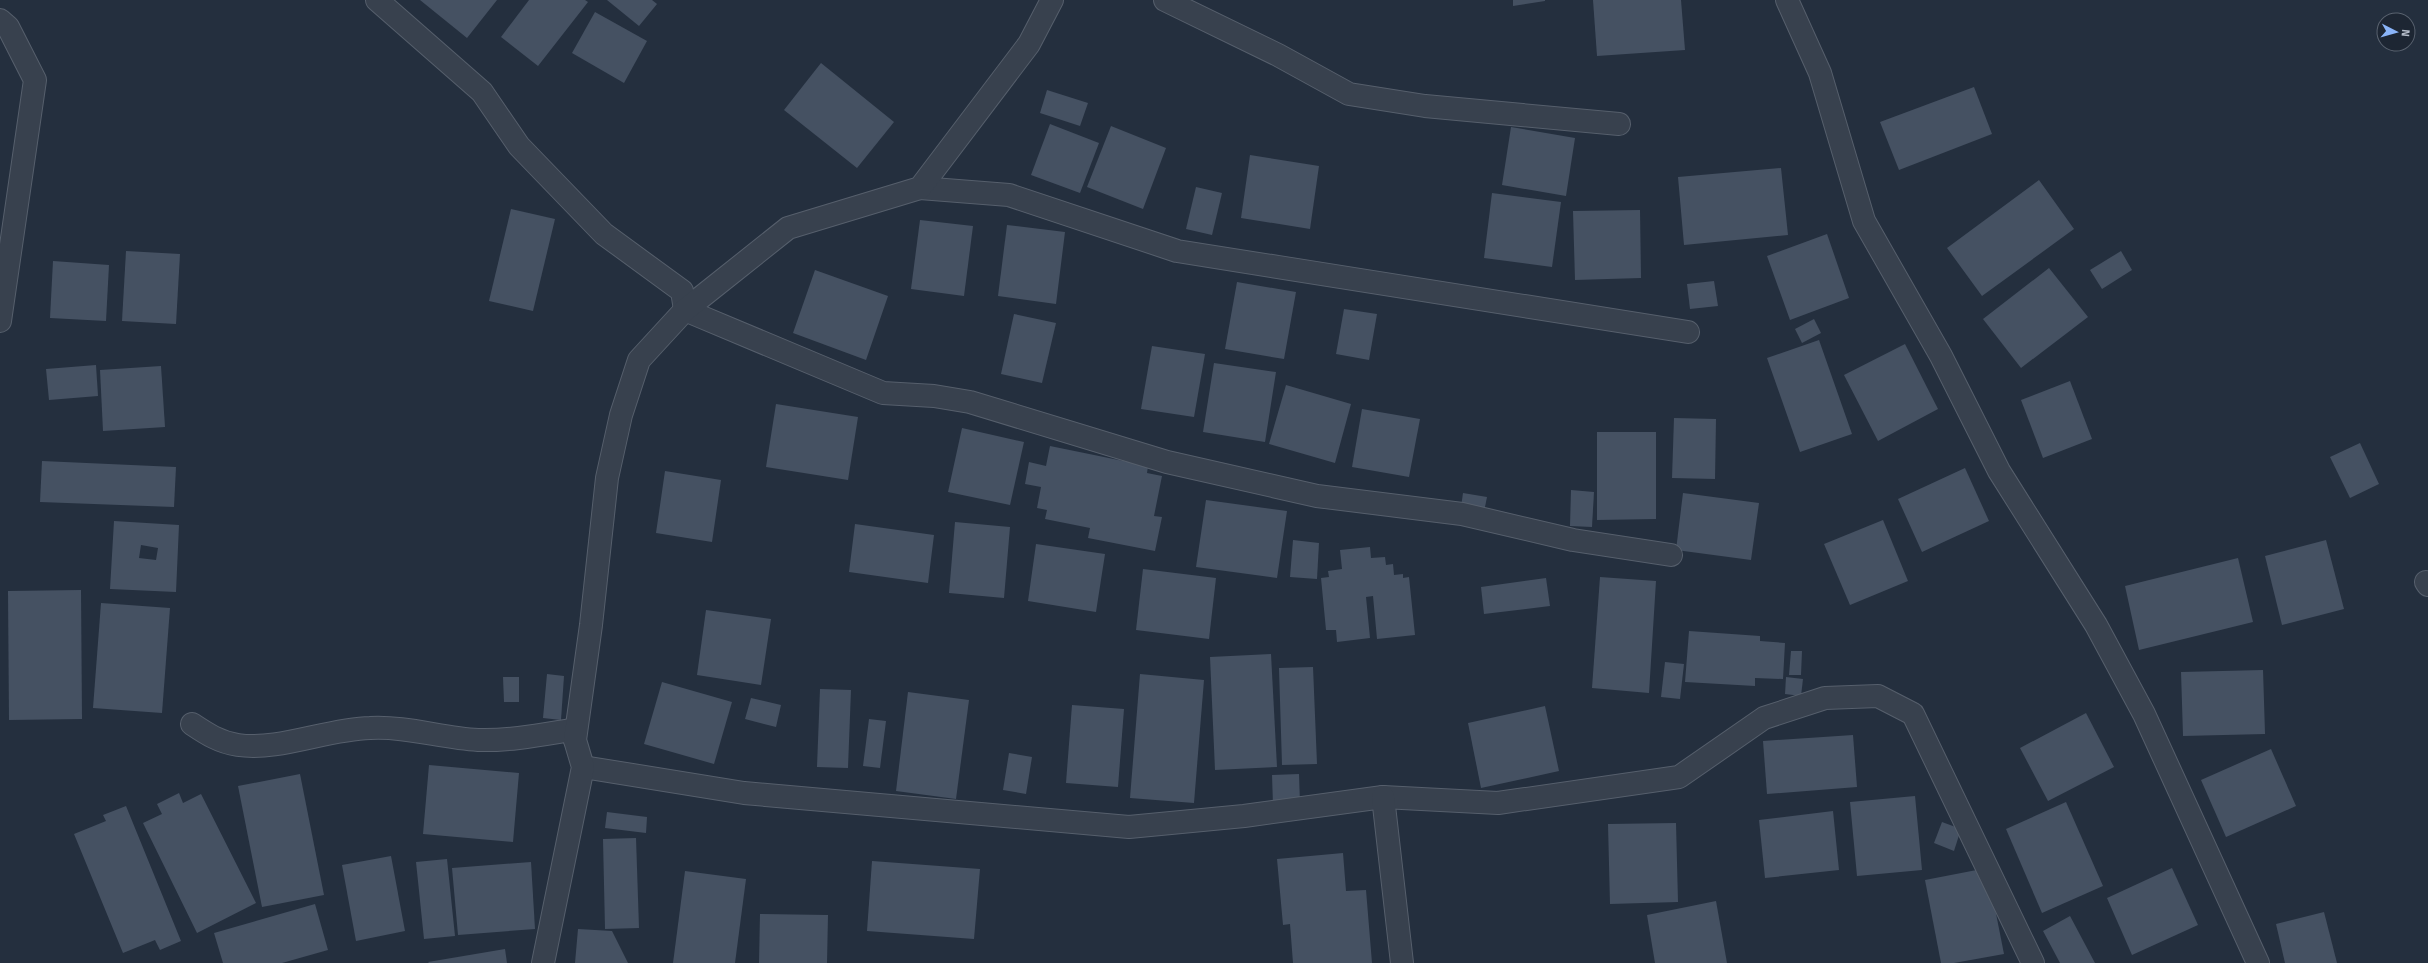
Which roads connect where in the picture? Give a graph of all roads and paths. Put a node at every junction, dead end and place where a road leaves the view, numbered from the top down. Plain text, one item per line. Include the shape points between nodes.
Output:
1 (376, 0) edge
2 (1052, 0) edge
3 (1165, 0) edge
4 (1787, 0) edge
5 (0, 20) edge
6 (1619, 124) dead end
7 (920, 188) junction
8 (685, 310) junction
9 (0, 321) edge
10 (1688, 332) dead end
11 (1671, 555) dead end
12 (192, 724) dead end
13 (575, 740) junction
14 (583, 767) junction
15 (1383, 797) junction
16 (543, 963) edge
17 (1402, 963) edge
18 (2033, 963) edge
19 (2258, 963) edge

1 - 8 street via 482,92 519,146 604,234 682,291
2 - 7 street via 1029,44
3 - 6 street via 1278,55 1349,94 1425,106
4 - 19 street via 1820,73 1864,221 1941,356 1999,471 2096,625 2144,714
5 - 9 street via 8,27 35,80
7 - 8 street via 788,228
7 - 10 street via 1009,195 1177,251
8 - 11 street via 883,393 934,396 970,402 1167,462 1317,496 1462,514 1573,540
8 - 13 street via 638,360 621,415 606,478 591,625
12 - 13 street via 215,740 239,745 273,743 370,728 433,733 477,740 514,739 571,730
13 - 14 street
14 - 15 street via 744,793 1129,827 1244,816
14 - 16 street
15 - 17 street
15 - 18 street via 1498,803 1679,777 1764,718 1825,698 1878,696 1912,714

